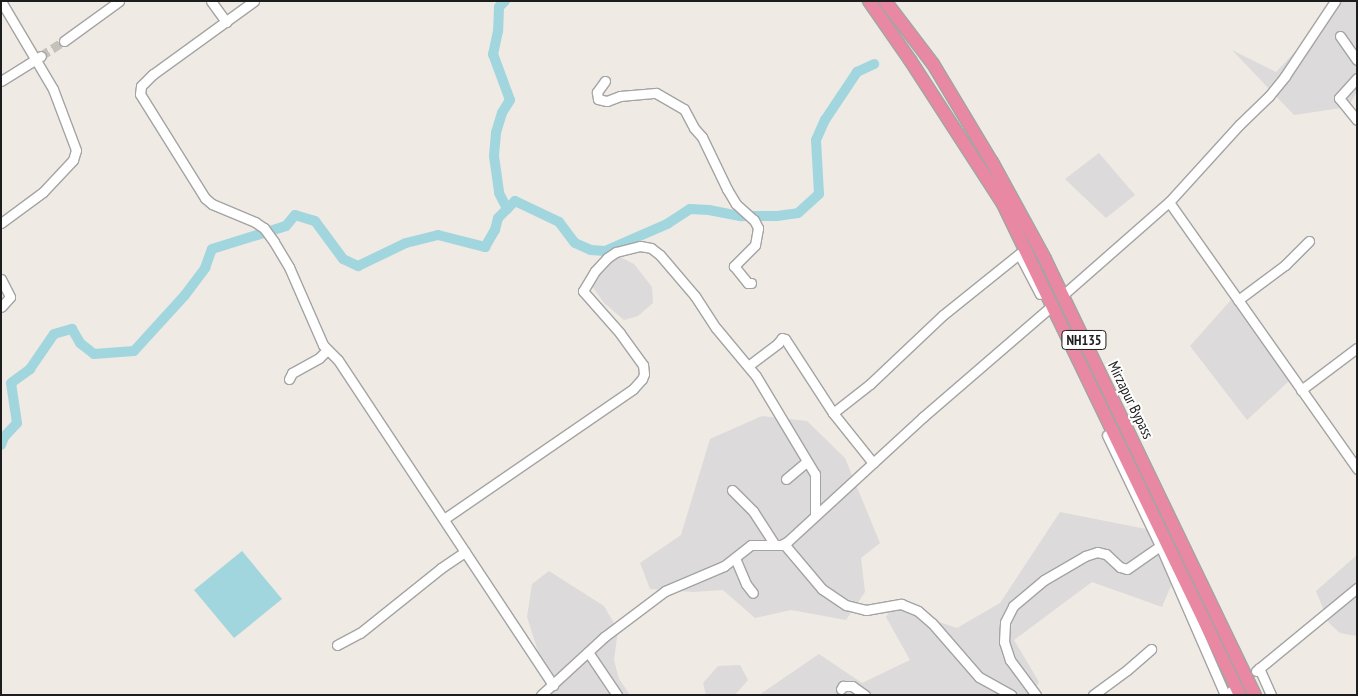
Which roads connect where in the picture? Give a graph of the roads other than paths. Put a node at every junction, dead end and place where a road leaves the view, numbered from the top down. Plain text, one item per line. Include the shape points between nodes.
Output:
1 (1, 1) edge
2 (119, 1) edge
3 (211, 1) edge
4 (254, 1) edge
5 (869, 1) edge
6 (884, 1) edge
7 (1335, 1) edge
8 (226, 22) junction
9 (1340, 36) dead end
10 (64, 42) tunnel mouth
11 (38, 58) junction
12 (1357, 60) edge
13 (1357, 78) edge
14 (1, 81) edge
15 (605, 81) dead end
16 (1357, 120) edge
17 (1169, 202) junction
18 (1, 223) edge
19 (1309, 240) dead end
20 (1, 279) edge
21 (751, 283) dead end
22 (1063, 295) junction
23 (1238, 300) junction
24 (1, 307) edge
25 (1048, 308) junction
26 (1357, 348) edge
27 (327, 350) junction
28 (748, 366) junction
29 (289, 378) dead end
30 (1301, 390) junction
31 (833, 413) junction
32 (806, 462) junction
33 (873, 463) junction
34 (1357, 469) edge
35 (786, 479) dead end
36 (732, 490) dead end
37 (815, 515) junction
38 (444, 520) junction
39 (780, 544) junction
40 (1160, 546) junction
41 (465, 552) junction
42 (735, 558) junction
43 (1356, 589) edge
44 (753, 594) dead end
45 (337, 645) dead end
46 (1151, 650) dead end
47 (588, 652) junction
48 (553, 685) junction
49 (841, 689) dead end
50 (1231, 693) edge
51 (541, 695) edge
52 (617, 695) edge
53 (864, 695) edge
54 (1011, 695) edge
55 (1036, 695) edge
56 (1093, 695) edge
57 (1255, 695) edge
58 (1271, 695) edge

1 - 11 street
2 - 10 street
3 - 8 street
4 - 8 street
5 - 50 highway, NH135 via 1002,202
6 - 22 highway, Mirzapur Bypass / NH135 via 933,64 992,162
7 - 17 street via 1277,87
8 - 27 street via 152,74 139,91 205,198 267,231 281,251 318,338
9 - 12 street
11 - 14 street
11 - 18 street via 61,107 76,154 43,192
13 - 16 street via 1340,98
15 - 21 street via 597,92 598,99 606,101 620,96 656,93 684,109 736,204 758,228 755,245 734,266
17 - 22 street
17 - 23 street
19 - 23 street via 1285,265
20 - 24 street via 10,297
22 - 57 highway, Mirzapur Bypass / NH135
23 - 30 street
25 - 31 street via 1019,254 943,315 892,364
25 - 33 street
25 - 40 street
26 - 30 street
27 - 29 street
27 - 38 street via 338,360
28 - 31 street via 785,338
28 - 32 street
28 - 38 street via 655,250 640,246 616,252 595,271 583,291 643,365 642,379
30 - 34 street
31 - 33 street
32 - 35 street
32 - 37 street via 816,479
33 - 37 street
36 - 39 street
37 - 39 street
38 - 41 street
39 - 42 street via 751,545
39 - 54 street via 822,589 846,606 866,610 901,604 918,611 979,677
40 - 50 street
40 - 55 street via 1127,569 1106,554 1097,552 1085,556 1044,580 1013,606 1005,622 1004,642 1010,660
41 - 45 street via 360,633
41 - 48 street
42 - 44 street
42 - 47 street via 724,566 665,591
43 - 58 street via 1258,669
46 - 56 street
47 - 48 street
47 - 52 street
48 - 51 street
49 - 53 street via 852,686

